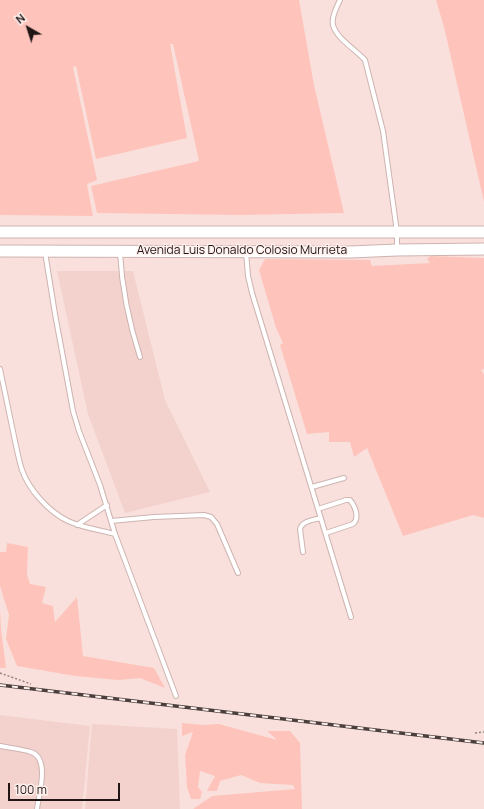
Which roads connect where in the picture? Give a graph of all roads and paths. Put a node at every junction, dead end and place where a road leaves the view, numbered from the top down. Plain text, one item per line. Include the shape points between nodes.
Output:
1 (340, 0) edge
2 (0, 232) edge
3 (45, 232) junction
4 (397, 232) junction
5 (484, 232) edge
6 (484, 249) edge
7 (120, 250) junction
8 (397, 250) junction
9 (0, 251) edge
10 (45, 251) junction
11 (246, 252) junction
12 (140, 357) dead end
13 (0, 369) edge
14 (344, 478) dead end
15 (312, 487) junction
16 (106, 505) junction
17 (318, 509) junction
18 (321, 518) junction
19 (111, 521) junction
20 (77, 525) junction
21 (326, 533) junction
22 (115, 534) junction
23 (303, 552) dead end
24 (238, 573) dead end
25 (351, 617) dead end
26 (0, 673) edge
27 (30, 684) dead end
28 (176, 696) dead end
29 (484, 732) edge
30 (475, 733) dead end
31 (0, 746) edge
32 (37, 809) edge

1 - 4 lane via 333,25 348,47 365,60 383,131
2 - 3 main road, Avenida Luis Donaldo Colosio Murrieta
3 - 4 main road, Avenida Luis Donaldo Colosio Murrieta
3 - 10 main road
4 - 5 main road, Avenida Luis Donaldo Colosio Murrieta
4 - 8 lane
6 - 8 main road, Avenida Luis Donaldo Colosio Murrieta
7 - 10 main road, Avenida Luis Donaldo Colosio Murrieta
7 - 11 main road, Avenida Luis Donaldo Colosio Murrieta
7 - 12 lane via 126,308
8 - 11 main road, Avenida Luis Donaldo Colosio Murrieta
9 - 10 main road, Avenida Luis Donaldo Colosio Murrieta
10 - 16 lane via 73,411
11 - 15 lane via 252,293
13 - 20 lane via 22,471 38,497 50,509
14 - 15 lane
15 - 17 lane
16 - 19 lane
16 - 20 lane
17 - 18 lane
17 - 21 lane via 350,500 358,517 353,524
18 - 21 lane
18 - 23 lane via 300,526
19 - 22 lane
19 - 24 lane via 161,516 211,517
20 - 22 lane
21 - 25 lane
22 - 28 lane
26 - 27 path
29 - 30 path
31 - 32 lane via 32,752 40,758 42,768

